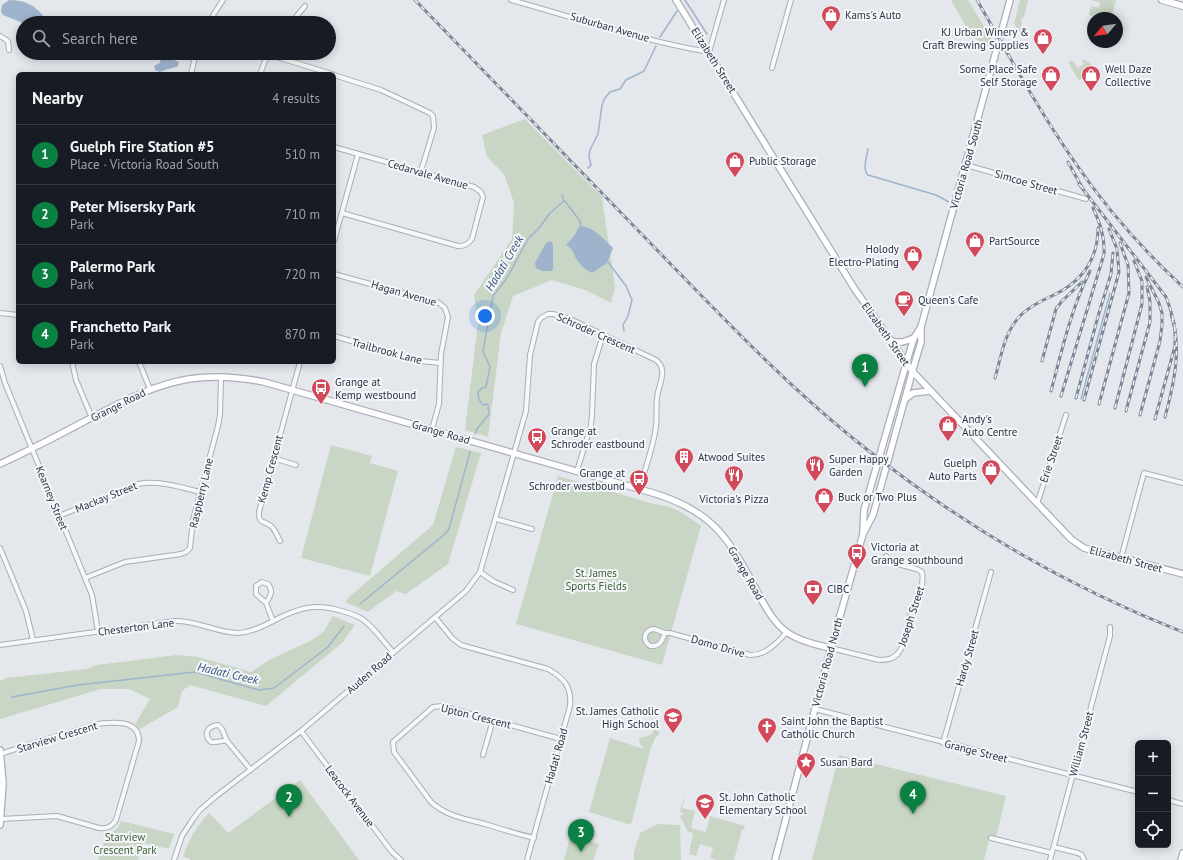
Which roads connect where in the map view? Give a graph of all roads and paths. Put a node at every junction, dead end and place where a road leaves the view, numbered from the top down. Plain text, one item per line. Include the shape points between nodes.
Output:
1 (223, 0) edge
2 (511, 0) edge
3 (676, 0) edge
4 (724, 0) edge
5 (791, 0) edge
6 (1010, 0) edge
7 (1162, 0) edge
8 (305, 6) dead end
9 (1183, 6) edge
10 (213, 16) edge
11 (297, 16) edge
12 (0, 36) edge
13 (9, 50) dead end
14 (709, 52) junction
15 (194, 60) edge
16 (265, 60) edge
17 (287, 60) edge
18 (772, 68) dead end
19 (191, 72) edge
20 (261, 72) edge
21 (326, 72) edge
22 (336, 75) edge
23 (336, 148) edge
24 (358, 154) junction
25 (966, 165) junction
26 (421, 171) junction
27 (1086, 199) dead end
28 (342, 213) junction
29 (336, 234) edge
30 (336, 275) edge
31 (0, 313) edge
32 (16, 315) edge
33 (921, 327) junction
34 (603, 335) junction
35 (336, 337) edge
36 (914, 338) junction
37 (889, 340) junction
38 (440, 363) junction
39 (906, 363) junction
40 (72, 364) edge
41 (140, 364) edge
42 (299, 364) edge
43 (0, 366) edge
44 (912, 371) junction
45 (221, 377) junction
46 (150, 389) junction
47 (292, 389) junction
48 (930, 391) junction
49 (904, 399) junction
50 (1066, 415) dead end
51 (92, 418) junction
52 (432, 429) junction
53 (32, 449) junction
54 (514, 453) junction
55 (273, 458) junction
56 (878, 462) joint
57 (0, 464) edge
58 (296, 465) dead end
59 (886, 467) joint
60 (577, 472) junction
61 (1183, 483) edge
62 (639, 489) junction
63 (200, 492) junction
64 (1037, 504) junction
65 (59, 516) junction
66 (496, 519) junction
67 (532, 529) dead end
68 (863, 534) junction
69 (280, 541) dead end
70 (0, 548) edge
71 (886, 556) dead end
72 (1121, 558) junction
73 (480, 572) junction
74 (991, 572) dead end
75 (1183, 574) edge
76 (85, 578) junction
77 (513, 590) dead end
78 (266, 603) junction
79 (435, 617) junction
80 (274, 621) junction
81 (1110, 627) dead end
82 (98, 632) junction
83 (787, 632) junction
84 (665, 633) junction
85 (33, 640) junction
86 (0, 645) edge
87 (831, 648) junction
88 (393, 652) junction
89 (814, 709) junction
90 (493, 720) junction
91 (301, 731) junction
92 (561, 739) junction
93 (227, 741) junction
94 (944, 743) junction
95 (0, 752) edge
96 (483, 755) dead end
97 (251, 770) junction
98 (1072, 775) junction
99 (1135, 791) edge
100 (1171, 801) edge
101 (1183, 804) edge
102 (1, 819) edge
103 (0, 825) edge
104 (534, 838) junction
105 (991, 838) dead end
106 (1054, 847) junction
107 (1052, 853) junction
108 (1183, 853) edge
109 (174, 860) edge
110 (401, 860) edge
111 (528, 860) edge
112 (775, 860) edge
113 (1051, 860) edge
114 (1084, 860) edge
115 (1181, 860) edge

1 - 10 street
2 - 14 street, Suburban Avenue via 687,49
3 - 14 main road, Elizabeth Street
4 - 14 street
5 - 18 street
6 - 25 main road, Victoria Road South
7 - 9 main road
8 - 11 street
12 - 13 street via 8,41
14 - 37 main road, Elizabeth Street via 852,285
15 - 19 street
16 - 20 street
17 - 21 street
22 - 26 street via 381,90 433,116 434,128
23 - 24 street, Cedarvale Avenue
24 - 26 street, Cedarvale Avenue
24 - 28 street
25 - 27 street, Simcoe Street
25 - 33 main road, Victoria Road South
26 - 28 street, Cedarvale Avenue via 474,187 481,192 482,203 469,243 458,246
28 - 29 street
30 - 38 street, Hagan Avenue via 443,305 448,317
31 - 32 street
33 - 36 main road, Victoria Road South
33 - 44 main road, Victoria Road South via 921,342
34 - 54 street, Schroder Crescent via 553,314 541,318 530,355 526,411
34 - 60 street via 594,364 590,425
34 - 62 street, Schroder Crescent via 656,360 662,368 656,426
35 - 38 street, Trailbrook Lane via 420,360
36 - 37 main road via 904,342
36 - 39 main road, Victoria Road South
37 - 39 main road, Elizabeth Street
38 - 52 street, Hagan Avenue via 439,404
39 - 44 main road, Elizabeth Street
39 - 56 main road, Victoria Road South
40 - 51 street via 76,380
41 - 46 street
42 - 47 street, Kemp Crescent
43 - 53 street, Kearney Street
44 - 48 main road, Elizabeth Street
44 - 49 main road, Victoria Road South
45 - 46 main road, Grange Road via 188,379
45 - 47 main road, Grange Road via 244,378
45 - 63 street, Raspberry Lane via 220,415
46 - 51 main road, Grange Road
47 - 52 main road, Grange Road
47 - 55 street, Kemp Crescent
48 - 49 main road via 913,393
48 - 64 main road, Elizabeth Street
49 - 59 main road, Victoria Road South
50 - 64 street, Erie Street
51 - 53 main road, Grange Road
52 - 54 main road, Grange Road
53 - 57 main road, Grange Road
53 - 65 street, Kearney Street
54 - 60 main road, Grange Road
54 - 66 street, Auden Road
55 - 58 street
55 - 69 street, Kemp Crescent via 259,516 264,523 272,526
56 - 68 main road, Victoria Road North via 864,510
59 - 68 main road, Victoria Road North via 873,515
60 - 62 main road, Grange Road
61 - 72 street via 1144,473
62 - 83 main road, Grange Road via 688,506 713,525 735,551 776,622
63 - 65 street, Mackay Street via 160,482 147,482
63 - 76 street, Raspberry Lane via 190,548 186,552 125,562
64 - 72 main road, Elizabeth Street via 1071,539 1084,548
65 - 76 street, Kearney Street
66 - 67 street
66 - 73 street, Auden Road
68 - 87 main road, Victoria Road North
70 - 85 street via 26,611
71 - 87 street, Joseph Street via 893,563 917,569 922,572 923,578 899,652 894,657 879,660
72 - 75 main road, Elizabeth Street
73 - 77 street
73 - 79 street, Auden Road via 466,591
74 - 94 street, Hardy Street
76 - 82 street, Kearney Street via 94,602
78 - 78 street via 271,589 268,584 262,582 255,590 258,598
78 - 80 street
79 - 88 street, Auden Road
79 - 92 street, Hadati Road via 452,638 462,645 548,669 557,674 569,688 571,696
80 - 82 street, Chesterton Lane via 237,633 183,621
80 - 88 street, Chesterton Lane via 294,611 316,606 339,610 362,619
81 - 98 street, William Street via 1110,636
82 - 85 street, Chesterton Lane
83 - 84 street, Domo Drive via 774,645 756,656
83 - 87 main road, Grange Road
84 - 84 street, Domo Drive via 651,629 645,640 650,646 656,645
85 - 86 street, Chesterton Lane
87 - 89 main road, Victoria Road North
88 - 91 street, Auden Road
89 - 94 street, Grange Street
89 - 112 main road, Victoria Road North
90 - 92 street, Upton Crescent
90 - 96 street
90 - 104 street, Upton Crescent via 442,706 433,707 395,738 392,747 436,807 457,817
91 - 97 street, Auden Road
91 - 110 street, Leacock Avenue via 392,852
92 - 104 street, Hadati Road
93 - 93 street via 218,726 208,729 206,734 211,742
93 - 97 street
94 - 98 street, Grange Street
95 - 102 main road via 3,783
95 - 102 street, Starview Crescent via 107,723 132,726 139,735 116,820 110,827 99,828 57,816
97 - 109 street, Auden Road via 192,819 182,836
98 - 99 street, Grange Street
98 - 106 street, William Street
100 - 101 street
102 - 103 main road
104 - 111 street, Hadati Road
105 - 107 street
106 - 107 street, William Street
106 - 114 street via 1078,853
107 - 113 street, William Street
108 - 115 main road

